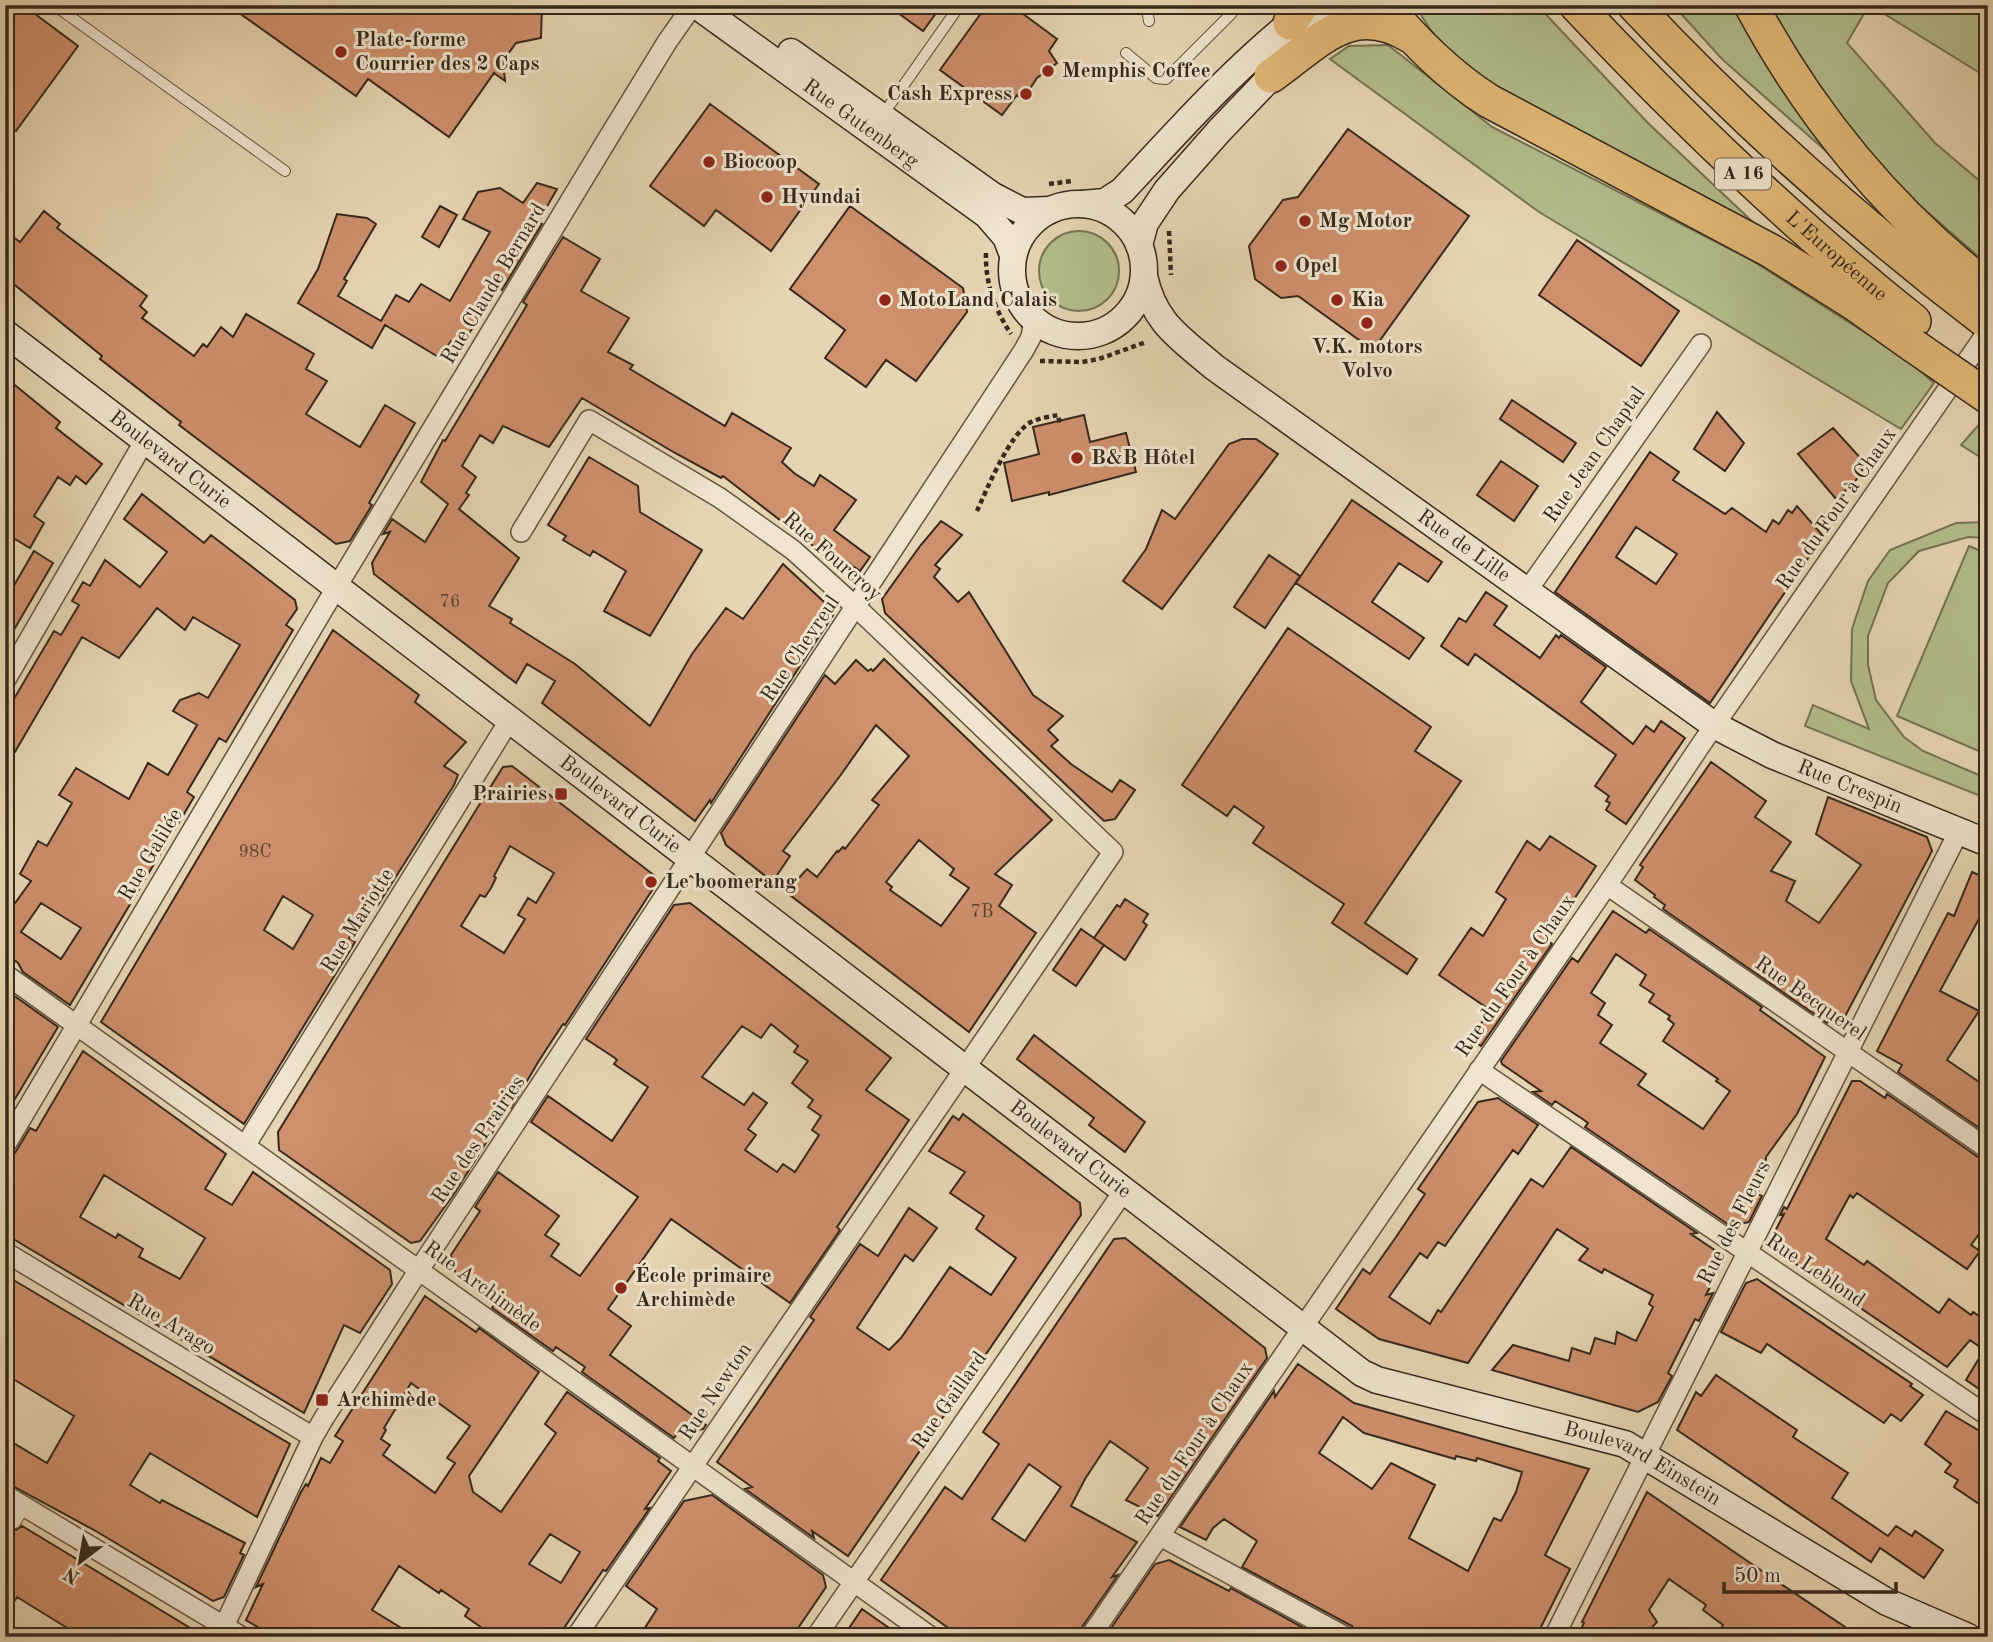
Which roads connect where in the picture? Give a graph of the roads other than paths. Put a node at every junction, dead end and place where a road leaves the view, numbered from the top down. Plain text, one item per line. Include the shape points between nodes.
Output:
1 (54, 5) edge
2 (695, 5) edge
3 (727, 5) edge
4 (960, 5) edge
5 (1146, 5) edge
6 (1237, 5) edge
7 (1340, 5) edge
8 (1384, 5) edge
9 (1576, 5) edge
10 (1634, 5) edge
11 (1751, 5) edge
12 (1302, 11) edge
13 (1149, 21) dead end
14 (1410, 36) junction
15 (1126, 53) dead end
16 (1271, 76) junction
17 (881, 116) junction
18 (285, 172) dead end
19 (1081, 192) junction
20 (1046, 198) junction
21 (1139, 245) junction
22 (1013, 255) junction
23 (1144, 276) junction
24 (1967, 283) edge
25 (1034, 320) junction
26 (1112, 327) junction
27 (1985, 332) edge
28 (5, 333) edge
29 (1919, 338) junction
30 (1701, 344) dead end
31 (1214, 367) junction
32 (1988, 377) edge
33 (1988, 397) edge
34 (145, 440) junction
35 (521, 532) dead end
36 (336, 588) junction
37 (1527, 591) junction
38 (856, 607) junction
39 (5, 681) edge
40 (509, 720) junction
41 (1714, 725) junction
42 (1959, 831) junction
43 (1988, 843) edge
44 (1113, 852) joint
45 (689, 859) junction
46 (1607, 886) junction
47 (5, 974) edge
48 (76, 1025) junction
49 (1847, 1051) junction
50 (964, 1070) junction
51 (1479, 1070) junction
52 (5, 1146) edge
53 (245, 1146) junction
54 (1988, 1149) edge
55 (1123, 1192) junction
56 (5, 1252) edge
57 (1746, 1252) junction
58 (419, 1270) junction
59 (1301, 1329) junction
60 (1988, 1416) edge
61 (313, 1437) junction
62 (1644, 1454) junction
63 (693, 1466) junction
64 (5, 1495) edge
65 (1160, 1536) junction
66 (854, 1581) junction
67 (221, 1631) edge
68 (242, 1637) edge
69 (576, 1637) edge
70 (816, 1637) edge
71 (931, 1637) edge
72 (1090, 1637) edge
73 (1346, 1637) edge
74 (1554, 1637) edge
75 (1968, 1637) edge

1 - 18 lane
2 - 22 street, Rue Gutenberg via 987,215 1006,237
2 - 36 street, Rue Claude Bernard via 667,42
3 - 17 street, Rue Gutenberg
4 - 17 lane
5 - 13 lane
6 - 15 lane via 1166,79 1156,78
7 - 16 street
8 - 14 highway
9 - 29 highway, L'Européenne / A 16 via 1667,101
10 - 24 highway, L'Européenne / A 16 via 1793,163
11 - 24 highway via 1797,82 1846,150
12 - 19 street via 1213,92 1122,191 1105,202
14 - 16 highway via 1392,26 1369,22 1343,25
14 - 29 highway via 1447,71 1489,101 1771,251
16 - 21 street via 1158,200
17 - 20 street, Rue Gutenberg via 1009,206 1029,212
19 - 20 street via 1060,206
19 - 21 street via 1128,227
20 - 22 street
21 - 23 street
22 - 25 street via 1015,290
23 - 26 street via 1135,306
23 - 31 street, Rue de Lille via 1150,300 1162,320
24 - 27 highway, L'Européenne / A 16
25 - 26 street via 1068,336
25 - 38 street, Rue Chevreul via 1024,350
26 - 31 street, Rue de Lille via 1152,333
27 - 41 street, Rue du Four à Chaux
28 - 34 street, Boulevard Curie
29 - 32 highway, L'Européenne / A 16
29 - 33 highway, bridge
30 - 37 street, Rue Jean Chaptal
31 - 37 street, Rue de Lille
34 - 36 street, Boulevard Curie
34 - 39 street
35 - 38 street, Rue Fourcroy via 589,420 750,517
36 - 40 street, Boulevard Curie
36 - 48 street, Rue Galilée
37 - 41 street, Rue de Lille
38 - 44 street, Rue Fourcroy
38 - 45 street, Rue Chevreul
40 - 45 street, Boulevard Curie
40 - 53 street, Rue Mariotte
41 - 42 street, Rue Crespin via 1772,755
41 - 46 street, Rue du Four à Chaux
42 - 43 street, Rue Crespin
42 - 49 street, Rue des Fleurs
44 - 50 street, Rue Newton
45 - 50 street, Boulevard Curie
45 - 58 street, Rue des Prairies
46 - 49 street, Rue Becquerel
46 - 51 street, Rue du Four à Chaux
47 - 48 street, Rue Archimède
48 - 52 street, Rue Galilée
48 - 53 street, Rue Archimède
49 - 54 street, Rue Becquerel
49 - 57 street, Rue des Fleurs
50 - 55 street, Boulevard Curie
50 - 63 street, Rue Newton
51 - 57 street, Rue Leblond
51 - 59 street, Rue du Four à Chaux
53 - 58 street, Rue Archimède
55 - 59 street, Boulevard Curie
55 - 66 street, Rue Gaillard
56 - 61 street, Rue Arago
57 - 60 street, Rue Leblond
57 - 62 street, Rue des Fleurs
58 - 61 street, Rue des Prairies
58 - 63 street, Rue Archimède
59 - 62 street, Boulevard Einstein via 1372,1378 1612,1439
59 - 65 street, Rue du Four à Chaux
61 - 67 street, Rue des Prairies
62 - 74 street, Rue des Fleurs
62 - 75 street, Boulevard Einstein via 1887,1602
63 - 66 street, Rue Archimède
63 - 69 street, Rue Newton
64 - 67 street via 20,1514
65 - 72 street, Rue du Four à Chaux
65 - 73 street
66 - 70 street, Rue Gaillard
66 - 71 street, Rue Archimède
67 - 68 street

